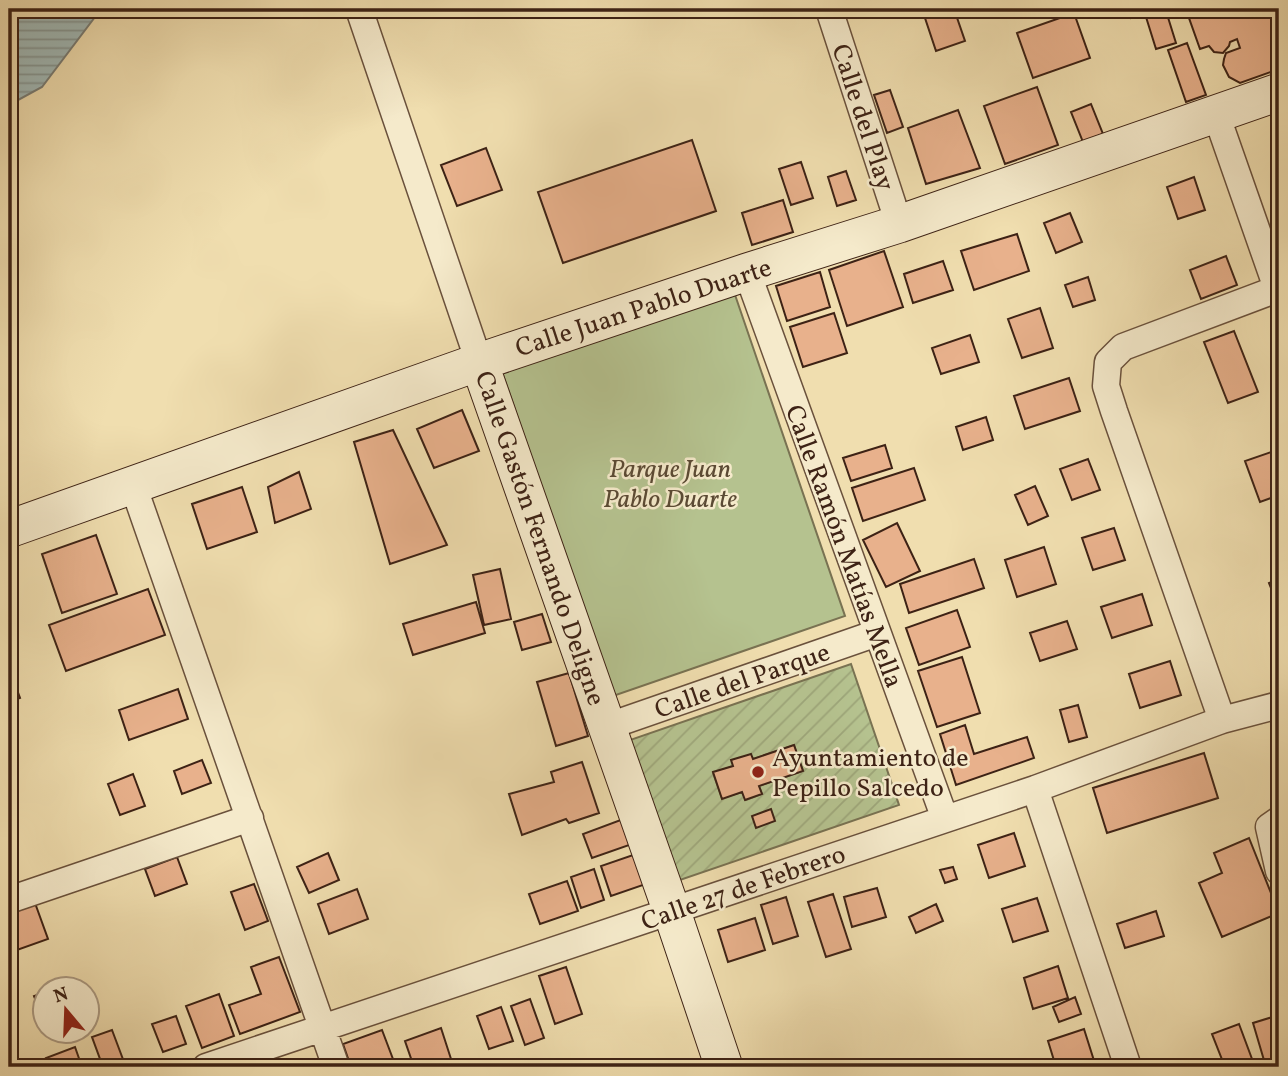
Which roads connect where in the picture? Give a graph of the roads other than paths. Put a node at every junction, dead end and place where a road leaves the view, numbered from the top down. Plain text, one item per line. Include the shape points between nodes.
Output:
1 (359, 9) edge
2 (828, 9) edge
3 (1279, 92) edge
4 (1216, 114) junction
5 (900, 224) junction
6 (747, 272) junction
7 (1278, 292) edge
8 (479, 362) junction
9 (133, 485) junction
10 (9, 529) edge
11 (877, 633) junction
12 (1279, 705) edge
13 (1222, 720) junction
14 (606, 727) junction
15 (1035, 789) junction
16 (250, 818) junction
17 (944, 819) junction
18 (1279, 820) edge
19 (1279, 871) edge
20 (9, 900) edge
21 (672, 912) junction
22 (321, 1027) junction
23 (206, 1067) edge
24 (336, 1067) edge
25 (724, 1067) edge
26 (1128, 1067) edge

1 - 8 street, Calle Gastón Fernando Deligne
2 - 5 street, Calle del Play
3 - 4 street, Calle Juan Pablo Duarte
4 - 5 street, Calle Juan Pablo Duarte
4 - 7 street
5 - 6 street, Calle Juan Pablo Duarte
6 - 8 street, Calle Juan Pablo Duarte
6 - 11 street, Calle Ramón Matías Mella
7 - 13 street via 1124,346 1108,362 1107,386 1114,411
8 - 9 street, Calle Juan Pablo Duarte
8 - 14 street, Calle Gastón Fernando Deligne
9 - 10 street, Calle Juan Pablo Duarte
9 - 16 street
11 - 14 street, Calle del Parque
11 - 17 street, Calle Ramón Matías Mella
12 - 13 street, Calle 27 de Febrero
13 - 15 street, Calle 27 de Febrero
14 - 21 street, Calle Gastón Fernando Deligne
15 - 17 street, Calle 27 de Febrero
15 - 26 street
16 - 20 street
16 - 22 street
17 - 21 street, Calle 27 de Febrero
18 - 19 street via 1269,827
21 - 22 street, Calle 27 de Febrero
21 - 25 street, Calle Gastón Fernando Deligne
22 - 23 street, Calle 27 de Febrero
22 - 24 street

